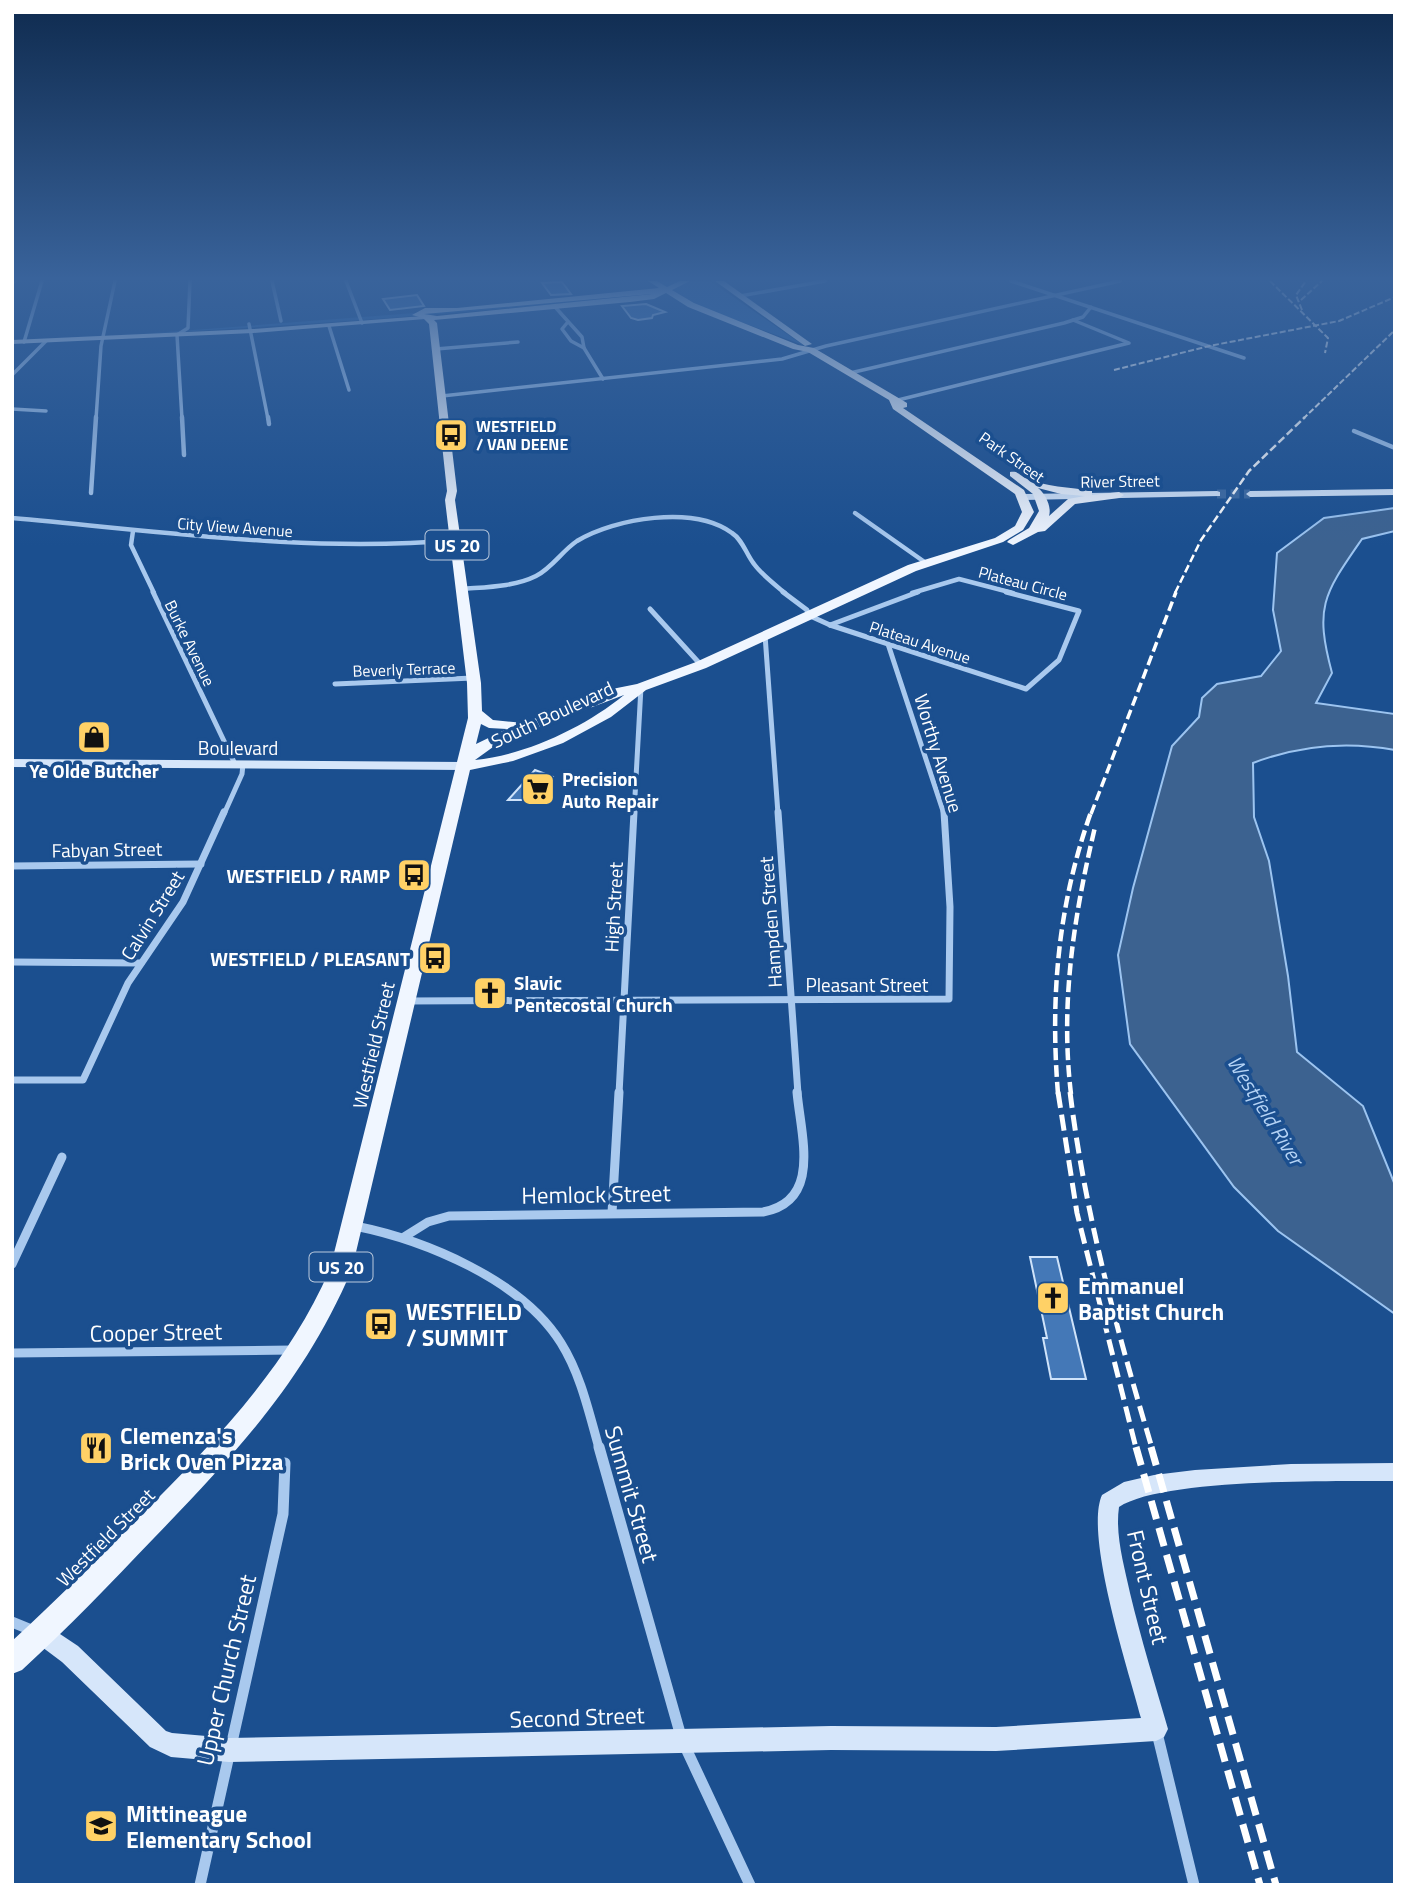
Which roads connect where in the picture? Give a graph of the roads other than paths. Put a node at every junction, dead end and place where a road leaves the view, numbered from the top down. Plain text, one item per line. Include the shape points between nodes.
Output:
1 (100, 370) edge
2 (179, 370) edge
3 (258, 370) edge
4 (343, 370) edge
5 (439, 370) edge
6 (597, 370) edge
7 (687, 370) edge
8 (844, 370) edge
9 (865, 370) edge
10 (1021, 370) edge
11 (850, 373) junction
12 (603, 379) junction
13 (349, 390) dead end
14 (442, 396) junction
15 (893, 401) junction
16 (12, 409) edge
17 (46, 411) dead end
18 (268, 424) dead end
19 (1354, 431) dead end
20 (1395, 448) edge
21 (184, 455) dead end
22 (1013, 474) junction
23 (1395, 492) edge
24 (91, 493) dead end
25 (1217, 494) tunnel mouth
26 (1250, 494) tunnel mouth
27 (1119, 495) junction
28 (1041, 496) junction
29 (1024, 498) junction
30 (855, 513) dead end
31 (12, 518) edge
32 (133, 531) junction
33 (1023, 539) junction
34 (457, 540) junction
35 (951, 556) junction
36 (926, 563) junction
37 (462, 589) junction
38 (650, 610) dead end
39 (808, 615) junction
40 (830, 625) junction
41 (765, 635) junction
42 (888, 644) junction
43 (701, 664) junction
44 (473, 678) junction
45 (335, 684) dead end
46 (641, 687) junction
47 (1026, 689) joint
48 (475, 713) junction
49 (527, 726) junction
50 (12, 762) edge
51 (239, 764) junction
52 (463, 766) junction
53 (201, 864) junction
54 (12, 866) edge
55 (12, 962) edge
56 (141, 962) junction
57 (949, 999) joint
58 (624, 1000) junction
59 (791, 1000) junction
60 (407, 1001) junction
61 (12, 1080) edge
62 (62, 1157) dead end
63 (791, 1202) joint
64 (612, 1213) junction
65 (353, 1226) junction
66 (404, 1237) junction
67 (12, 1264) edge
68 (300, 1350) junction
69 (12, 1353) edge
70 (285, 1463) dead end
71 (1395, 1472) edge
72 (12, 1622) edge
73 (42, 1633) junction
74 (12, 1660) edge
75 (1156, 1729) junction
76 (682, 1740) junction
77 (229, 1750) junction
78 (200, 1885) edge
79 (750, 1885) edge
80 (1194, 1885) edge

1 - 24 street
2 - 21 street
3 - 18 street
4 - 13 street
5 - 14 main road, Westfield Street / US 20
6 - 12 street
7 - 12 street
8 - 11 main road, Park Street
9 - 11 street
10 - 15 street
11 - 15 main road, Park Street
12 - 14 street
14 - 34 main road, Westfield Street / US 20
15 - 22 main road, Park Street
15 - 29 main road, Park Street via 1003,478
16 - 17 street
19 - 20 street
22 - 27 main road via 1044,487
22 - 28 main road, Park Street
23 - 26 main road
25 - 27 main road, River Street
27 - 28 main road, River Street
27 - 33 main road via 1069,503
28 - 29 main road, River Street
28 - 33 main road via 1044,519
29 - 35 main road, South Boulevard via 1028,514 1014,533
30 - 36 street
31 - 32 street, City View Avenue
32 - 34 street, City View Avenue via 337,547
32 - 51 street, Burke Avenue via 131,545
33 - 35 main road, South Boulevard
34 - 37 main road, Westfield Street / US 20
35 - 36 main road, South Boulevard
36 - 39 main road, South Boulevard
37 - 39 street via 531,578 577,541 609,526 682,519 718,525 735,534 756,567
37 - 44 main road, Westfield Street / US 20
38 - 43 street
39 - 40 street, Plateau Avenue
39 - 41 main road, South Boulevard
40 - 42 street, Plateau Avenue
40 - 47 street, Plateau Circle via 884,602 959,579 1079,611 1059,660
41 - 43 main road, South Boulevard
41 - 59 street, Hampden Street
42 - 47 street, Plateau Avenue
42 - 57 street, Worthy Avenue via 944,813
43 - 46 main road, South Boulevard
44 - 45 street, Beverly Terrace
44 - 48 main road, Westfield Street / US 20
46 - 49 main road, South Boulevard via 612,692
46 - 52 main road, South Boulevard via 625,704 522,754 491,764
46 - 58 street, High Street
48 - 49 main road via 489,724
48 - 52 main road, Westfield Street / US 20
49 - 52 main road, South Boulevard via 481,747
50 - 51 main road, Boulevard
51 - 52 main road, Boulevard
51 - 53 street, Calvin Street
52 - 60 main road, Westfield Street / US 20
53 - 54 street, Fabyan Street
53 - 56 street, Calvin Street via 175,915
55 - 56 street
56 - 61 street, Calvin Street via 83,1080
57 - 59 street, Pleasant Street
58 - 59 street, Pleasant Street
58 - 60 street, Pleasant Street
58 - 64 street, High Street
59 - 63 street, Hampden Street via 804,1176
60 - 65 main road, Westfield Street / US 20
62 - 67 street
63 - 64 street, Hemlock Street via 763,1212
64 - 66 street, Hemlock Street via 449,1216
65 - 66 street, Summit Street
65 - 68 main road, Westfield Street / US 20 via 330,1297
66 - 76 street, Summit Street via 457,1259 518,1298 543,1318 562,1346 589,1412
68 - 69 street, Cooper Street
68 - 73 main road, Westfield Street / US 20 via 207,1465
70 - 77 street, Upper Church Street via 283,1514
71 - 75 main road, Front Street via 1161,1482 1125,1489 1110,1500 1110,1548
72 - 73 street
73 - 74 main road, Westfield Street / US 20
73 - 77 main road, Second Street via 159,1739 171,1745
75 - 76 main road, Second Street via 996,1739
75 - 80 street, Front Street
76 - 77 main road, Second Street
76 - 79 street, Summit Street
77 - 78 street, Upper Church Street

